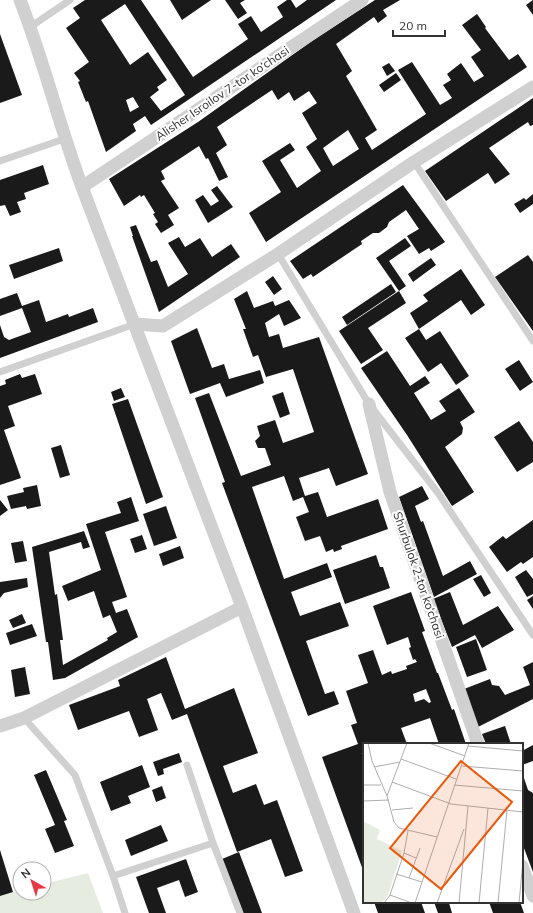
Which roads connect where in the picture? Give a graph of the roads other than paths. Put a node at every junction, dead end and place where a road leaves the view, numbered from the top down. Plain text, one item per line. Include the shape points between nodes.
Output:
1 (20, 0) edge
2 (70, 0) edge
3 (362, 0) edge
4 (30, 27) junction
5 (533, 87) edge
6 (64, 139) junction
7 (0, 161) edge
8 (414, 162) junction
9 (82, 187) junction
10 (278, 254) junction
11 (136, 324) junction
12 (533, 341) edge
13 (0, 372) edge
14 (369, 404) junction
15 (242, 607) junction
16 (533, 635) edge
17 (24, 718) junction
18 (0, 726) edge
19 (478, 743) edge
20 (187, 765) dead end
21 (213, 843) junction
22 (523, 869) edge
23 (113, 876) junction
24 (533, 896) edge
25 (125, 913) edge
26 (240, 913) edge
27 (354, 913) edge

1 - 4 street
2 - 4 lane
3 - 9 street, Alisher Isroilov 7-tor ko‘chasi
4 - 6 street
5 - 8 street
6 - 7 lane
6 - 9 street
8 - 10 street
8 - 12 lane
9 - 11 street
10 - 11 street via 163,326
10 - 14 lane
11 - 13 lane
11 - 15 street
14 - 16 lane via 438,493
14 - 19 street, Shurbulok 2-tor ko‘chasi via 390,492
15 - 17 street
15 - 27 street
17 - 18 street
17 - 23 lane via 75,775
20 - 21 lane
21 - 23 lane
21 - 26 lane
22 - 24 street
23 - 25 lane

